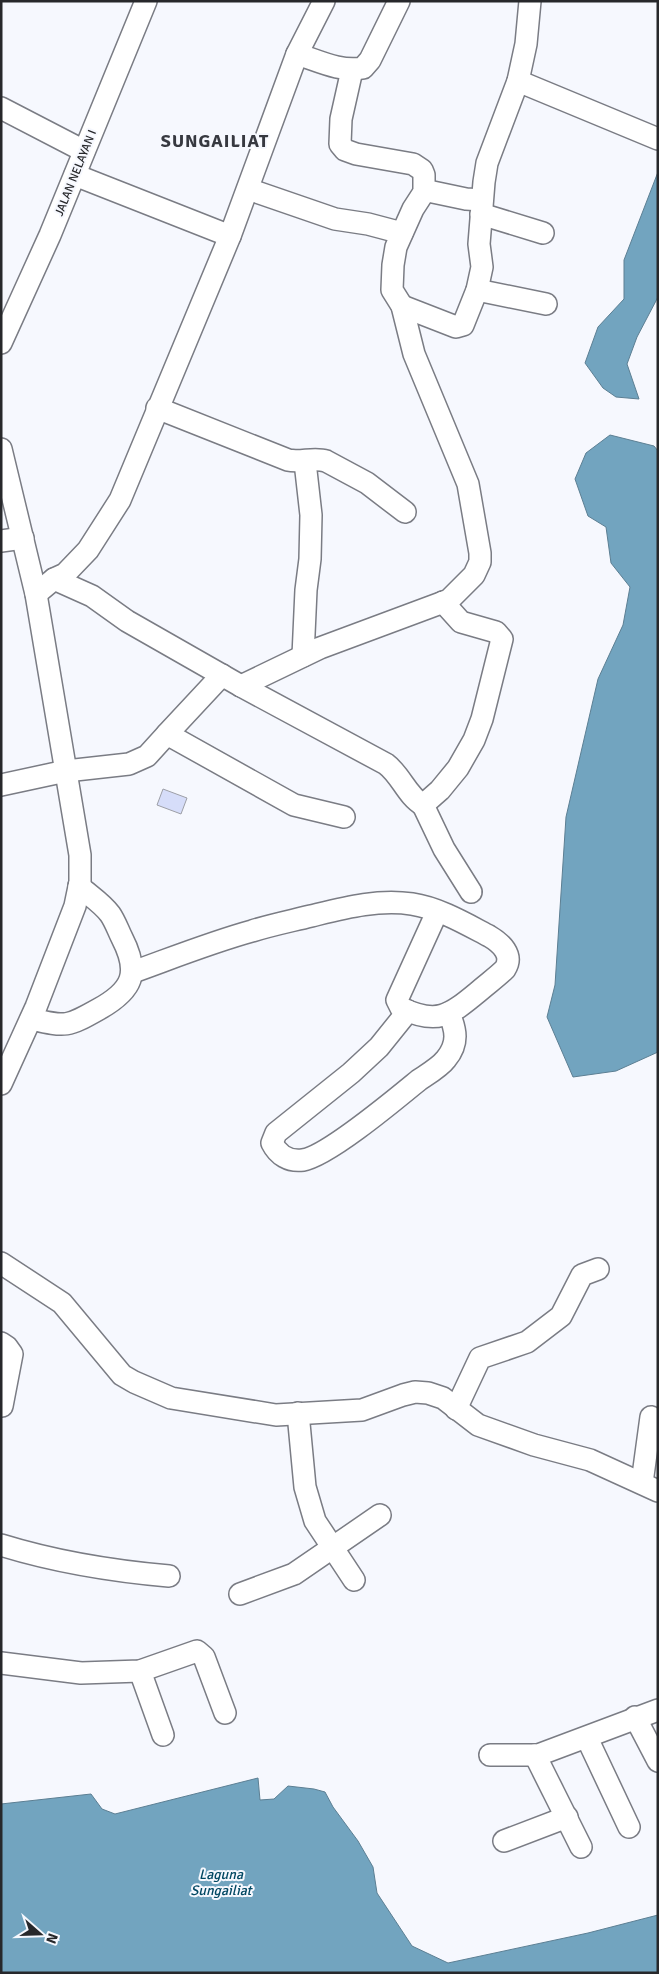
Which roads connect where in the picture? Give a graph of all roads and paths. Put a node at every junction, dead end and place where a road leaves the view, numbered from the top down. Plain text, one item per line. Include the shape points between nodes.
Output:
1 (146, 1) edge
2 (324, 1) edge
3 (399, 1) edge
4 (530, 1) edge
5 (297, 54) junction
6 (352, 70) junction
7 (518, 81) junction
8 (1, 108) edge
9 (658, 139) edge
10 (84, 151) junction
11 (75, 175) junction
12 (248, 189) junction
13 (424, 192) junction
14 (482, 207) junction
15 (402, 233) junction
16 (543, 234) dead end
17 (230, 236) junction
18 (477, 290) junction
19 (546, 304) dead end
20 (402, 306) junction
21 (1, 343) edge
22 (157, 408) junction
23 (1, 449) edge
24 (305, 462) junction
25 (405, 512) dead end
26 (23, 538) junction
27 (1, 541) edge
28 (54, 579) junction
29 (36, 594) junction
30 (451, 597) junction
31 (303, 656) junction
32 (222, 675) junction
33 (241, 686) junction
34 (167, 734) junction
35 (66, 771) junction
36 (1, 785) edge
37 (423, 805) junction
38 (344, 817) dead end
39 (79, 886) junction
40 (471, 892) dead end
41 (437, 912) junction
42 (133, 972) junction
43 (408, 1011) junction
44 (449, 1012) junction
45 (31, 1019) junction
46 (1, 1084) edge
47 (2, 1264) edge
48 (598, 1269) dead end
49 (1, 1343) edge
50 (2, 1406) edge
51 (456, 1409) junction
52 (298, 1413) junction
53 (651, 1417) dead end
54 (650, 1487) edge
55 (380, 1515) dead end
56 (1, 1545) edge
57 (333, 1548) junction
58 (169, 1576) dead end
59 (354, 1580) dead end
60 (240, 1594) dead end
61 (1, 1663) edge
62 (140, 1671) junction
63 (658, 1710) edge
64 (226, 1713) dead end
65 (635, 1717) junction
66 (163, 1736) dead end
67 (587, 1738) junction
68 (490, 1755) dead end
69 (535, 1755) junction
70 (658, 1762) edge
71 (567, 1818) junction
72 (629, 1826) dead end
73 (504, 1840) dead end
74 (581, 1847) dead end

1 - 10 street, JALAN NELAYAN I
2 - 5 street
3 - 6 street via 367,66
4 - 7 street
5 - 6 street
5 - 12 street
6 - 13 street via 341,119 340,144 356,154 413,164 422,170
7 - 9 street
7 - 14 street via 487,163
8 - 10 street
10 - 11 street, JALAN NELAYAN I
11 - 17 street
11 - 21 street, JALAN NELAYAN I
12 - 15 street via 335,219
12 - 17 street
13 - 14 street via 466,199
13 - 15 street
14 - 16 street
14 - 18 street via 482,267
15 - 20 street via 396,247 392,290
17 - 22 street
18 - 19 street
18 - 20 street via 463,325 459,327
20 - 30 street via 414,354 468,484 480,554 474,575
22 - 24 street via 288,460
22 - 28 street via 116,508 88,550 64,574
23 - 26 street
24 - 25 street via 322,460 359,478
24 - 31 street via 310,495 310,559
26 - 27 street
26 - 29 street
28 - 29 street
28 - 32 street via 92,596 127,621
29 - 35 street
30 - 31 street
30 - 37 street via 460,622 496,632 502,639 474,740 458,768
31 - 33 street
32 - 33 street
32 - 34 street
33 - 37 street via 386,764
34 - 35 street via 148,756 129,764
34 - 38 street via 294,805
35 - 36 street
35 - 39 street via 80,855
37 - 40 street via 444,849
39 - 42 street via 110,914 129,952
39 - 45 street via 75,906
41 - 42 street via 413,904 359,904 250,931
41 - 43 street via 398,995 398,1004
41 - 44 street via 494,939 506,951 508,961 501,973 458,1009
42 - 45 street via 124,991 73,1023 59,1025
43 - 44 street via 424,1017 442,1016
43 - 44 street via 379,1047 351,1074 276,1133 272,1143 277,1153 292,1160 304,1160 327,1149 446,1060 456,1033
45 - 46 street
47 - 52 street via 62,1303 115,1368 134,1382 171,1398 276,1415
48 - 51 street via 582,1275 556,1321 527,1342 480,1358
49 - 50 street via 12,1351
51 - 52 street via 443,1398 415,1392 362,1410
51 - 54 street via 478,1425 534,1446 590,1460
52 - 57 street via 305,1487 315,1521
53 - 54 street
55 - 57 street
56 - 58 street via 33,1555 118,1572
57 - 59 street
57 - 60 street via 294,1574
61 - 62 street via 81,1673
62 - 64 street via 200,1652
62 - 66 street
63 - 65 street
65 - 67 street
65 - 70 street
67 - 69 street
67 - 72 street
68 - 69 street
69 - 71 street
71 - 73 street
71 - 74 street

